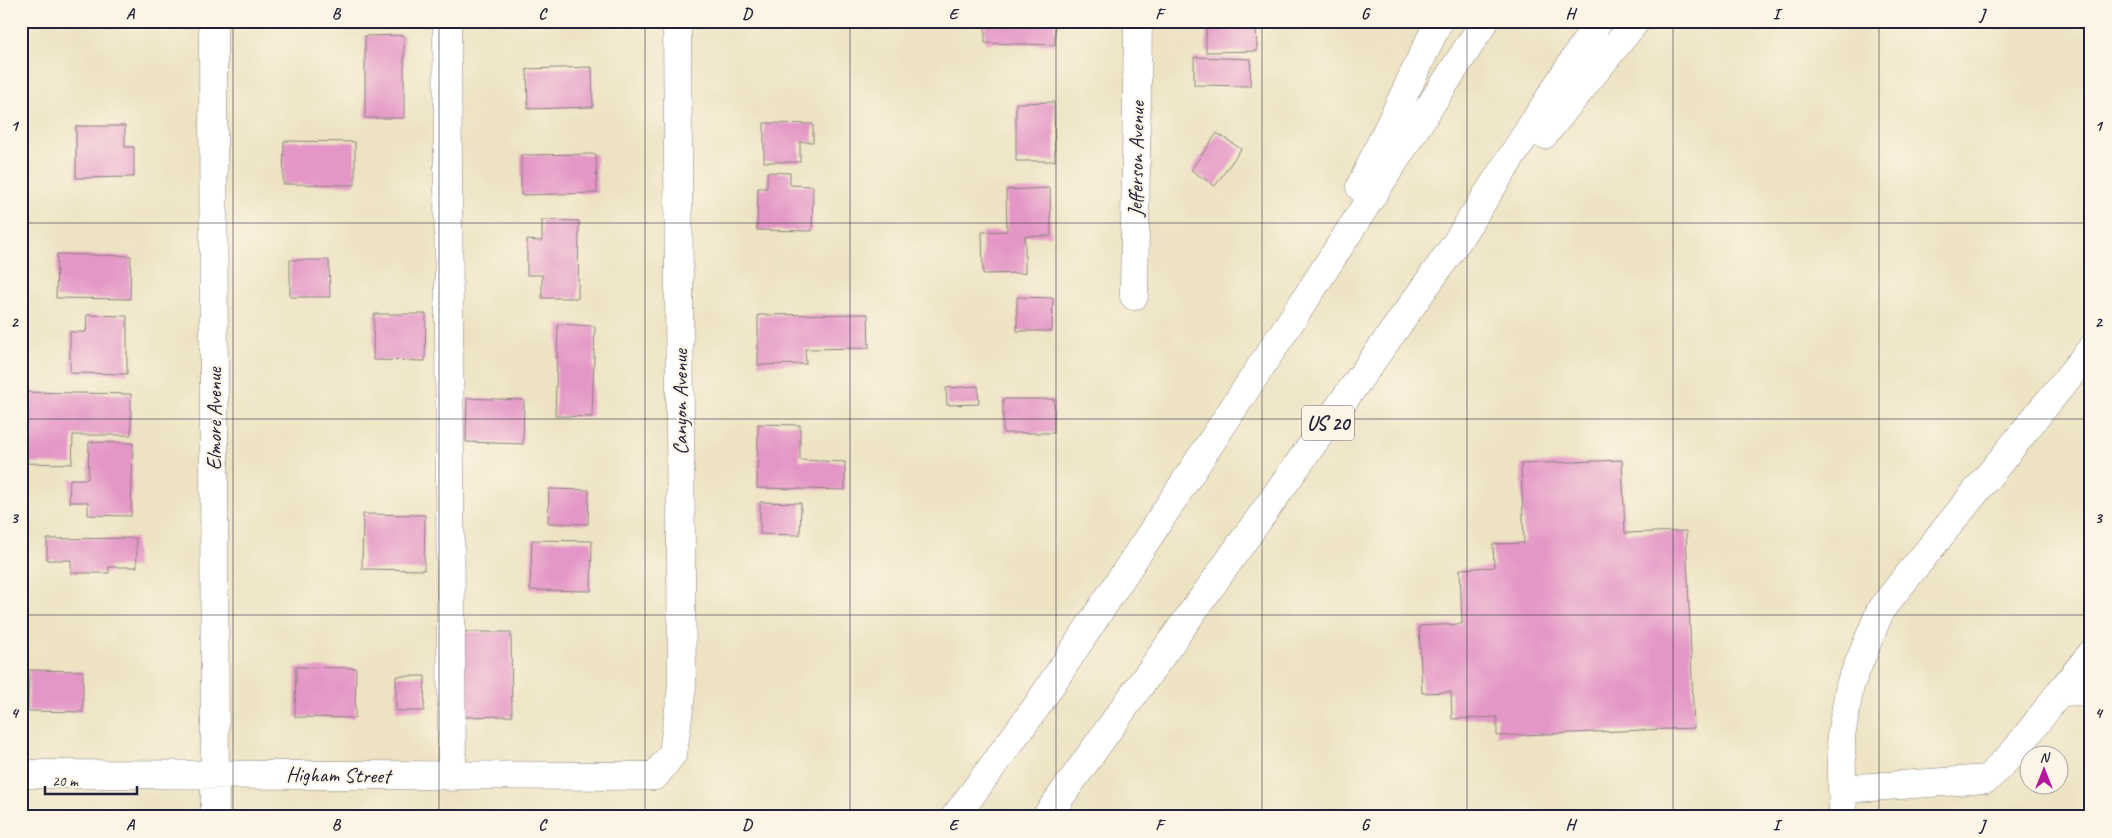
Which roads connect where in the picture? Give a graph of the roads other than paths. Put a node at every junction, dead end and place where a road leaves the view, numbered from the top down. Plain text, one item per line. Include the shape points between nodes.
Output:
1 (213, 21) edge
2 (447, 21) edge
3 (677, 21) edge
4 (1138, 21) edge
5 (1439, 21) edge
6 (1485, 21) edge
7 (1599, 21) edge
8 (1636, 21) edge
9 (1452, 249) junction
10 (1310, 292) junction
11 (1134, 296) dead end
12 (2091, 349) edge
13 (2091, 654) edge
14 (2091, 691) edge
15 (2060, 692) junction
16 (214, 773) junction
17 (21, 774) edge
18 (654, 776) joint
19 (452, 777) junction
20 (1842, 789) junction
21 (215, 817) edge
22 (955, 817) edge
23 (1046, 817) edge
24 (1843, 817) edge

1 - 16 main road, Elmore Avenue
2 - 19 main road
3 - 18 main road, Canyon Avenue via 682,687 673,753
4 - 11 main road, Jefferson Avenue
5 - 10 main road
6 - 10 main road
7 - 9 main road, US 20
8 - 9 main road
9 - 23 main road, US 20
10 - 22 main road via 1037,706
12 - 20 main road via 1881,609 1850,685 1840,736
13 - 15 main road
14 - 15 main road
15 - 20 main road via 2015,751 1987,779
16 - 17 main road, Higham Street
16 - 19 main road, Higham Street
16 - 21 main road, Elmore Avenue
18 - 19 main road, Higham Street
20 - 24 main road

